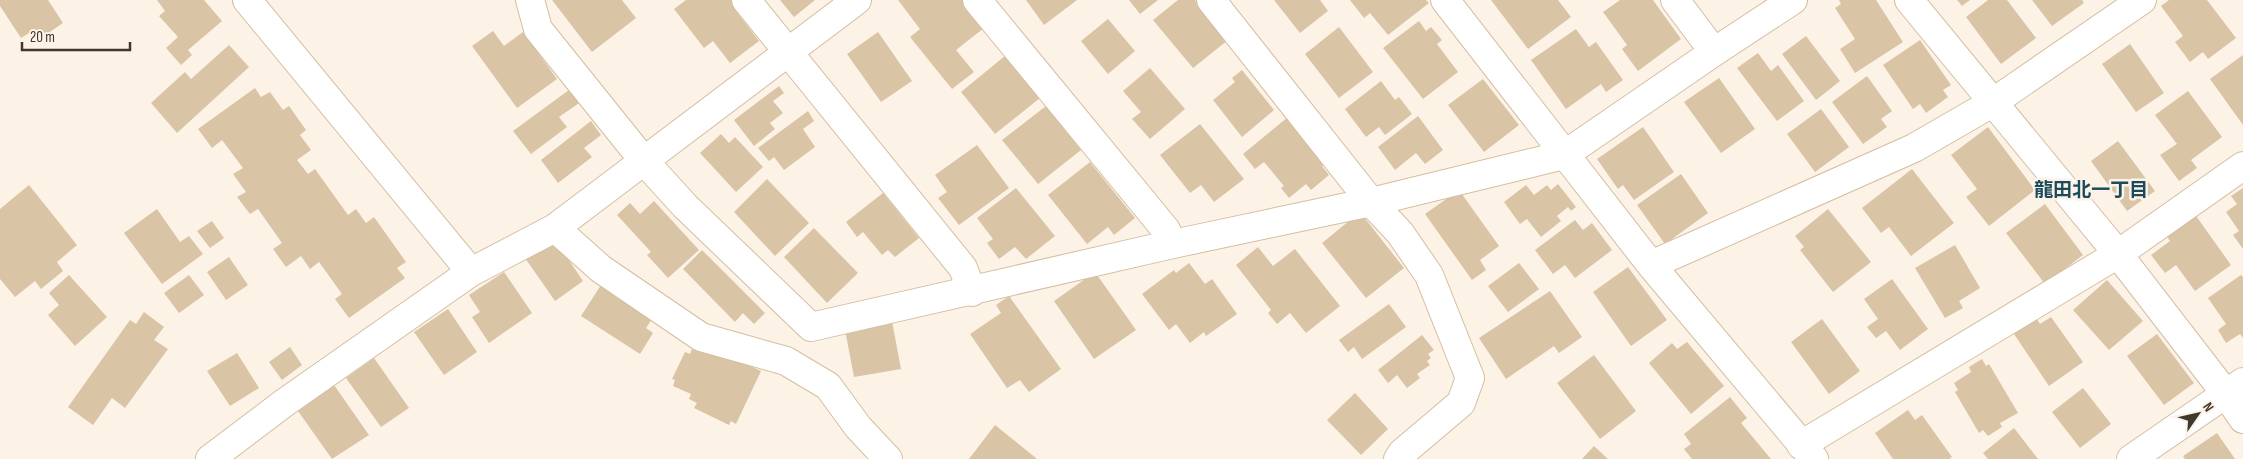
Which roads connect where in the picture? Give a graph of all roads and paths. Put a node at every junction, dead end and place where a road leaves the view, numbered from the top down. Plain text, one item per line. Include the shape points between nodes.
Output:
1 (247, 0) edge
2 (530, 0) edge
3 (746, 0) edge
4 (857, 0) edge
5 (977, 0) edge
6 (1211, 0) edge
7 (1446, 0) edge
8 (1675, 0) edge
9 (1793, 0) edge
10 (1909, 0) edge
11 (2142, 0) edge
12 (788, 52) junction
13 (1714, 52) junction
14 (1992, 103) junction
15 (1564, 155) junction
16 (644, 161) junction
17 (2243, 166) edge
18 (1371, 202) junction
19 (555, 228) junction
20 (1173, 244) junction
21 (2118, 254) junction
22 (1651, 265) junction
23 (471, 272) junction
24 (972, 292) junction
25 (2235, 388) edge
26 (2243, 419) edge
27 (1807, 452) edge
28 (210, 459) edge
29 (888, 459) edge
30 (1398, 459) edge
31 (2131, 459) edge

1 - 23 street
2 - 16 street via 538,29
3 - 12 street
4 - 12 street
5 - 20 street via 1166,230
6 - 18 street
7 - 15 street
8 - 13 street
9 - 13 street
10 - 14 street
11 - 14 street
12 - 16 street
12 - 24 street via 964,268
13 - 15 street
14 - 21 street
14 - 22 street via 1914,148
15 - 18 street
15 - 22 street
16 - 19 street
16 - 24 street via 685,206 811,327
17 - 21 street
18 - 20 street
18 - 30 street via 1400,233 1429,275 1470,378 1461,403
19 - 23 street
19 - 29 street via 601,269 701,337 786,361 828,386 858,427
20 - 24 street
21 - 25 street
21 - 27 street
22 - 27 street
23 - 28 street
25 - 26 street
25 - 31 street

